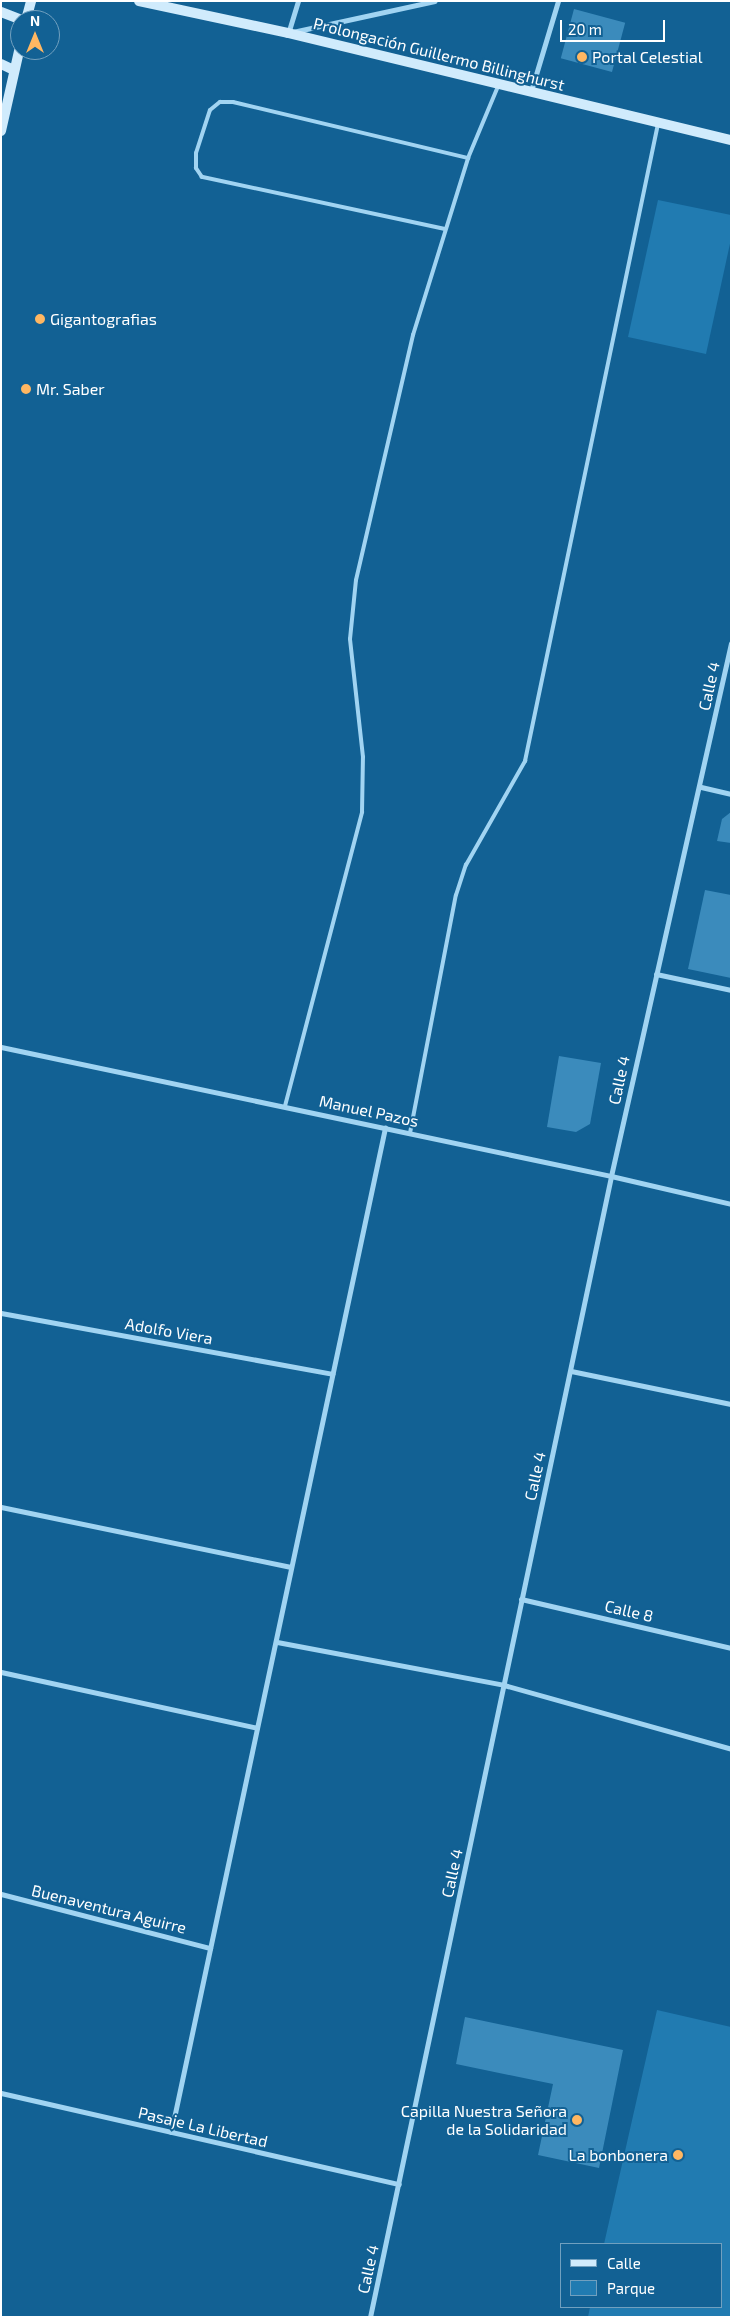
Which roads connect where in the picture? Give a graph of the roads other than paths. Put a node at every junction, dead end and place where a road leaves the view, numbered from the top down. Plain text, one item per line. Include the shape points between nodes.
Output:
1 (140, 1) edge
2 (298, 1) edge
3 (435, 1) edge
4 (558, 1) edge
5 (288, 33) junction
6 (17, 60) edge
7 (1, 64) edge
8 (14, 70) junction
9 (498, 84) junction
10 (531, 92) junction
11 (658, 122) junction
12 (1, 131) edge
13 (731, 140) edge
14 (468, 158) junction
15 (445, 229) junction
16 (731, 643) edge
17 (701, 787) junction
18 (731, 794) edge
19 (656, 974) junction
20 (731, 990) edge
21 (1, 1047) edge
22 (286, 1106) junction
23 (385, 1128) junction
24 (410, 1133) junction
25 (611, 1176) junction
26 (731, 1204) edge
27 (1, 1313) edge
28 (571, 1371) junction
29 (332, 1374) junction
30 (731, 1404) edge
31 (1, 1507) edge
32 (291, 1567) junction
33 (521, 1599) junction
34 (277, 1642) junction
35 (731, 1648) edge
36 (1, 1672) edge
37 (504, 1685) junction
38 (257, 1728) junction
39 (731, 1749) edge
40 (1, 1894) edge
41 (210, 1948) junction
42 (1, 2094) edge
43 (171, 2132) junction
44 (400, 2184) junction
45 (370, 2317) edge

1 - 5 street, Prolongación Guillermo Billinghurst
2 - 5 street
3 - 5 street
4 - 10 street
5 - 9 street, Prolongación Guillermo Billinghurst
6 - 8 street
7 - 8 street
8 - 12 street
9 - 10 street, Prolongación Guillermo Billinghurst
9 - 14 lane
10 - 11 street, Prolongación Guillermo Billinghurst
11 - 13 street, Prolongación Guillermo Billinghurst
11 - 24 lane via 525,761 466,865 456,895
14 - 15 lane
14 - 15 lane via 233,102 220,102 210,110 196,152 196,168 202,177
15 - 22 lane via 413,335 356,580 350,639 363,757 362,812
16 - 17 street, Calle 4
17 - 18 street
17 - 19 street, Calle 4
19 - 20 street
19 - 25 street, Calle 4
21 - 22 street, Manuel Pazos
22 - 23 street, Manuel Pazos
23 - 24 street, Manuel Pazos
23 - 29 street
24 - 25 street, Manuel Pazos
25 - 26 street, Manuel Pazos
25 - 28 street, Calle 4
27 - 29 street, Adolfo Viera
28 - 30 street
28 - 33 street, Calle 4
29 - 32 street
31 - 32 street
32 - 34 street
33 - 35 street, Calle 8
33 - 37 street, Calle 4
34 - 37 street
34 - 38 street
36 - 38 street
37 - 39 street
37 - 44 street, Calle 4
38 - 41 street
40 - 41 street, Buenaventura Aguirre
41 - 43 street
42 - 43 street, Pasaje La Libertad
43 - 44 street, Pasaje La Libertad
44 - 45 street, Calle 4

